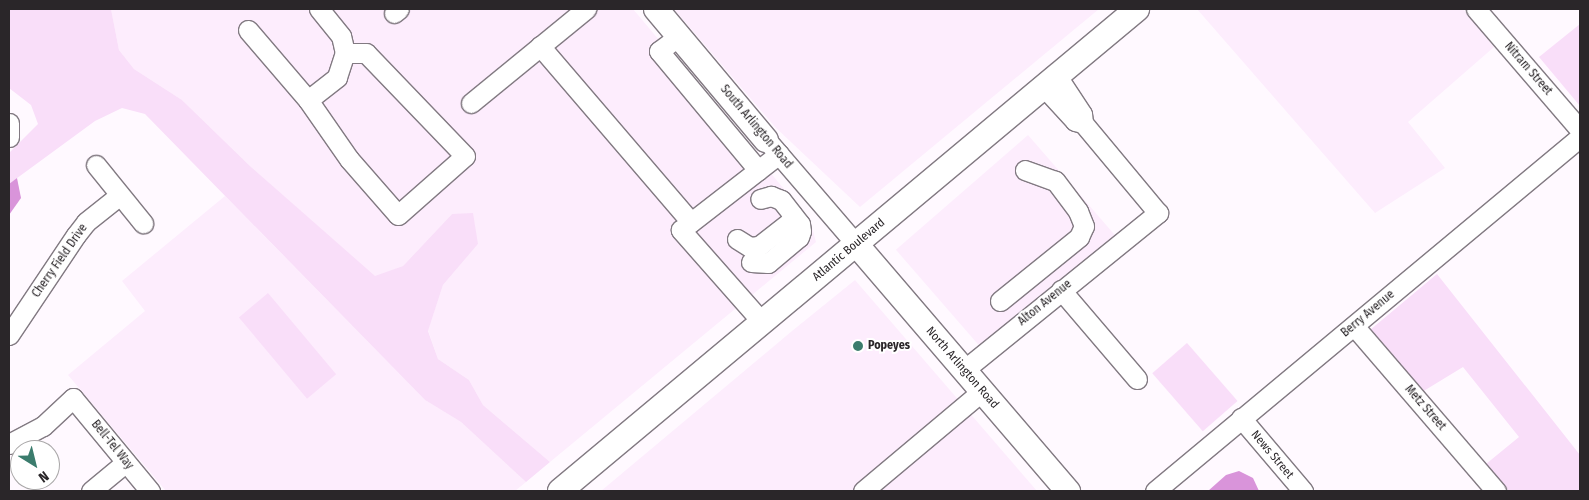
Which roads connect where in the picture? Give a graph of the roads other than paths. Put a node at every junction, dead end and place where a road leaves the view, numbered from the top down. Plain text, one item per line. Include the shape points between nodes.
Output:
1 (319, 9) edge
2 (586, 9) edge
3 (656, 9) edge
4 (1137, 9) edge
5 (1476, 9) edge
6 (248, 30) dead end
7 (679, 36) junction
8 (540, 46) junction
9 (345, 53) junction
10 (1050, 81) junction
11 (308, 100) junction
12 (471, 103) dead end
13 (9, 123) edge
14 (1580, 130) edge
15 (9, 137) edge
16 (1580, 137) edge
17 (772, 147) junction
18 (96, 165) dead end
19 (758, 170) junction
20 (1024, 170) dead end
21 (120, 195) junction
22 (760, 199) dead end
23 (785, 200) junction
24 (691, 222) junction
25 (144, 223) dead end
26 (737, 239) dead end
27 (856, 244) junction
28 (751, 262) dead end
29 (1061, 290) junction
30 (1000, 301) dead end
31 (762, 322) junction
32 (1354, 326) junction
33 (9, 335) edge
34 (964, 370) junction
35 (1137, 379) dead end
36 (982, 391) junction
37 (1241, 418) junction
38 (9, 444) edge
39 (126, 462) junction
40 (91, 491) edge
41 (150, 491) edge
42 (560, 491) edge
43 (863, 491) edge
44 (1068, 491) edge
45 (1155, 491) edge
46 (1303, 491) edge
47 (1496, 491) edge

1 - 9 street via 340,36
2 - 8 street
3 - 7 main road, South Arlington Road
4 - 10 main road, Atlantic Boulevard
5 - 14 street, Nitram Street
6 - 11 street
7 - 17 main road, South Arlington Road
7 - 19 street via 659,51
8 - 12 street
8 - 24 street
9 - 11 street via 337,77
9 - 11 street via 366,53 465,156 398,215 349,159
10 - 27 main road, Atlantic Boulevard
10 - 29 street, Alton Avenue via 1082,114 1083,123 1158,213
13 - 15 street
16 - 32 street, Berry Avenue
17 - 19 street
17 - 27 street, South Arlington Road
18 - 21 street
19 - 24 street
20 - 30 street via 1056,181 1078,211 1084,226 1079,237
21 - 25 street
21 - 33 street, Cherry Field Drive via 86,222
22 - 23 street via 771,196
23 - 26 street via 790,222 759,246 750,247
23 - 28 street via 800,224 799,237 768,263
24 - 31 street via 681,230
27 - 31 main road, Atlantic Boulevard
27 - 34 main road, North Arlington Road
29 - 34 street, Alton Avenue
29 - 35 street
31 - 42 main road, Atlantic Boulevard
32 - 37 street, Berry Avenue
32 - 47 street, Metz Street
34 - 36 main road, North Arlington Road
36 - 43 street
36 - 44 main road, North Arlington Road
37 - 45 street, Berry Avenue
37 - 46 street, News Street
38 - 39 street, Bell-Tel Way via 42,426 73,398
39 - 40 street
39 - 41 street, Bell-Tel Way

